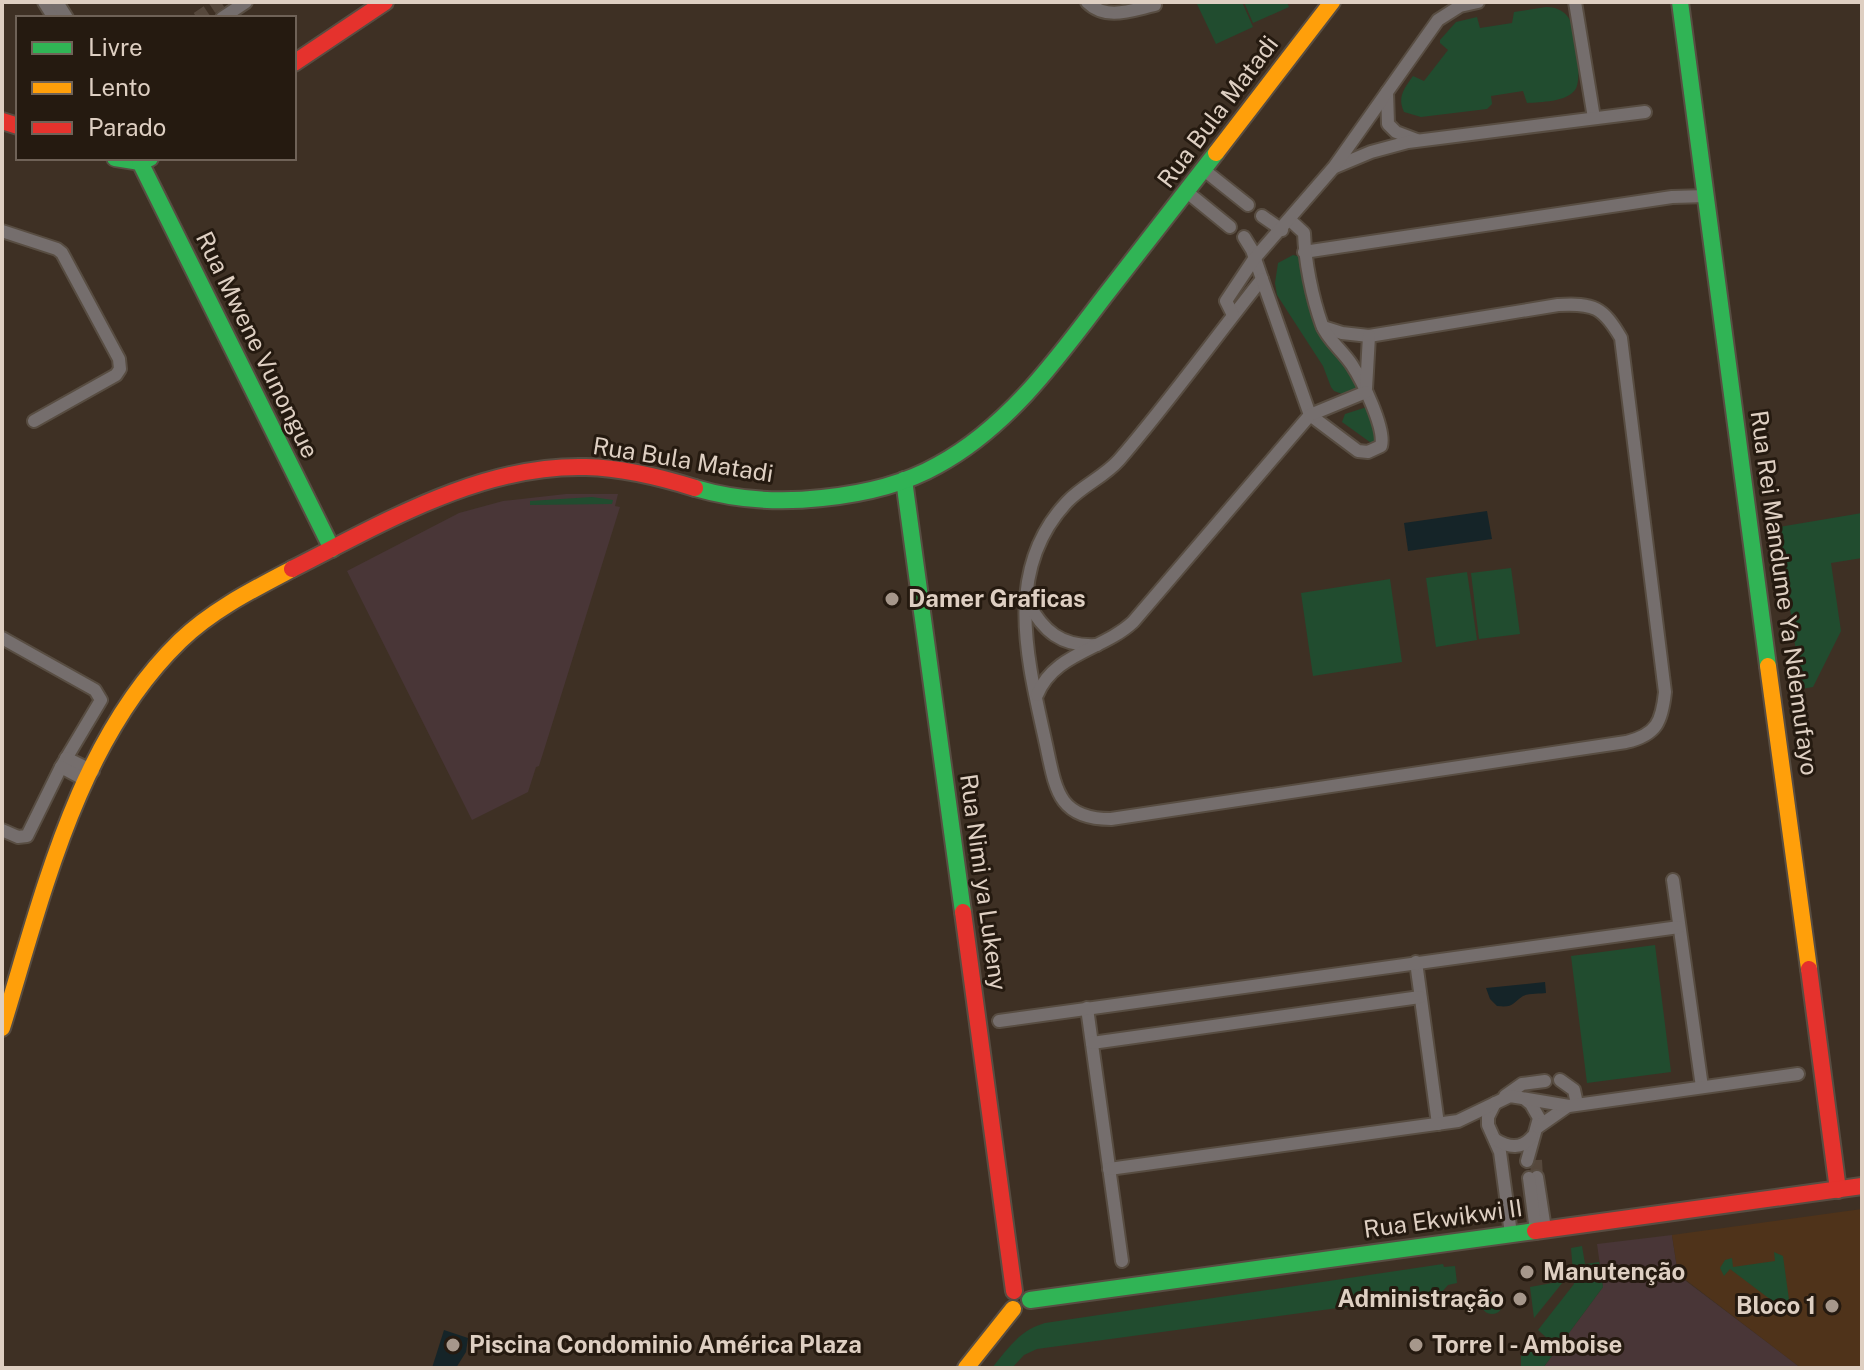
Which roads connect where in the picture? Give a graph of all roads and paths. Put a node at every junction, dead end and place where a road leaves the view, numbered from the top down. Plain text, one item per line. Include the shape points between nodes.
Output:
1 (246, 2) edge
2 (385, 2) edge
3 (1087, 2) edge
4 (1332, 2) edge
5 (1478, 2) edge
6 (1575, 2) edge
7 (1680, 2) edge
8 (1155, 5) dead end
9 (225, 16) edge
10 (296, 62) edge
11 (1387, 90) junction
12 (1645, 112) dead end
13 (1594, 118) junction
14 (1420, 140) junction
15 (145, 160) edge
16 (1334, 167) junction
17 (1204, 170) junction
18 (1187, 192) junction
19 (1707, 196) junction
20 (1248, 205) dead end
21 (1262, 216) dead end
22 (1286, 225) junction
23 (1230, 227) dead end
24 (2, 231) edge
25 (1244, 237) dead end
26 (1304, 252) junction
27 (1254, 259) junction
28 (1262, 279) junction
29 (1233, 315) junction
30 (1323, 327) junction
31 (1369, 336) junction
32 (1366, 392) junction
33 (1310, 415) junction
34 (34, 421) dead end
35 (904, 480) junction
36 (332, 549) junction
37 (1024, 596) junction
38 (2, 638) edge
39 (1100, 644) junction
40 (1036, 697) junction
41 (64, 762) junction
42 (90, 776) junction
43 (2, 830) edge
44 (1673, 880) dead end
45 (1679, 927) junction
46 (1416, 962) junction
47 (1420, 997) junction
48 (1087, 1008) junction
49 (999, 1021) dead end
50 (2, 1028) edge
51 (1092, 1043) junction
52 (1798, 1074) dead end
53 (1560, 1080) dead end
54 (1545, 1081) dead end
55 (1702, 1087) junction
56 (1525, 1099) junction
57 (1499, 1101) junction
58 (1573, 1105) junction
59 (1458, 1121) junction
60 (1438, 1124) junction
61 (1536, 1131) junction
62 (1493, 1136) junction
63 (1532, 1160) tunnel mouth
64 (1109, 1169) junction
65 (1533, 1177) tunnel mouth
66 (1862, 1186) edge
67 (1838, 1190) junction
68 (1540, 1230) junction
69 (1511, 1234) junction
70 (1122, 1261) dead end
71 (1014, 1291) junction
72 (1030, 1300) junction
73 (1013, 1309) junction
74 (966, 1368) edge

1 - 9 street
2 - 10 street
3 - 8 street via 1109,13
4 - 17 street, Rua Bula Matadi
5 - 11 street via 1438,20
6 - 13 street
7 - 19 street, Rua Rei Mandume Ya Ndemufayo
11 - 14 street via 1388,124
11 - 16 street
12 - 13 street
13 - 14 street
14 - 16 street
15 - 36 street, Rua Mwene Vunongue
16 - 22 street
17 - 18 street, Rua Bula Matadi
17 - 20 street
18 - 23 street
18 - 35 street, Rua Bula Matadi via 1017,404 975,440
19 - 26 street
19 - 67 street, Rua Rei Mandume Ya Ndemufayo
21 - 22 street
22 - 26 street via 1304,233
22 - 27 street
24 - 34 street via 62,253 119,359 116,375
25 - 27 street
26 - 30 street
27 - 28 street
27 - 29 street via 1226,301
28 - 29 street
28 - 33 street
29 - 37 street via 1118,461 1052,520 1035,551
30 - 31 street
30 - 32 street
31 - 32 street
31 - 40 street via 1582,303 1610,319 1621,338 1665,692 1663,710 1651,732 1626,742 1092,819 1059,798
32 - 33 street
32 - 33 street via 1383,437 1381,446 1368,452 1358,451
33 - 39 street via 1133,622
35 - 36 street, Rua Bula Matadi via 845,495 789,501 729,497 622,470 576,467 509,473 444,494
35 - 71 street, Rua Nimi ya Lukeny
36 - 42 street, Rua Bula Matadi via 245,595 183,638 135,691
37 - 39 street via 1050,634 1075,645
37 - 40 street
38 - 41 street via 100,695 99,706
39 - 40 street via 1056,667
41 - 42 street
41 - 43 street via 27,836
42 - 50 street, Rua Bula Matadi
44 - 45 street
45 - 46 street
45 - 55 street
46 - 47 street
46 - 48 street
47 - 51 street
47 - 60 street
48 - 49 street
48 - 51 street
51 - 64 street
52 - 55 street
53 - 58 street via 1574,1090
54 - 57 street via 1522,1084
55 - 58 street
56 - 57 street
56 - 58 street
56 - 61 street via 1536,1110
57 - 59 street
57 - 62 street via 1488,1117
58 - 61 street
59 - 60 street
59 - 62 street
60 - 64 street
61 - 62 street via 1512,1147
61 - 63 street
62 - 69 street via 1503,1165
64 - 70 street
65 - 68 street
66 - 67 street, Rua Ekwikwi II
67 - 68 street, Rua Ekwikwi II
68 - 69 street, Rua Ekwikwi II
69 - 72 street, Rua Ekwikwi II
71 - 72 street via 1024,1291
71 - 73 street via 1009,1299
72 - 73 street, Rua Ekwikwi II via 1026,1309
73 - 74 street, Rua Ekwikwi II

